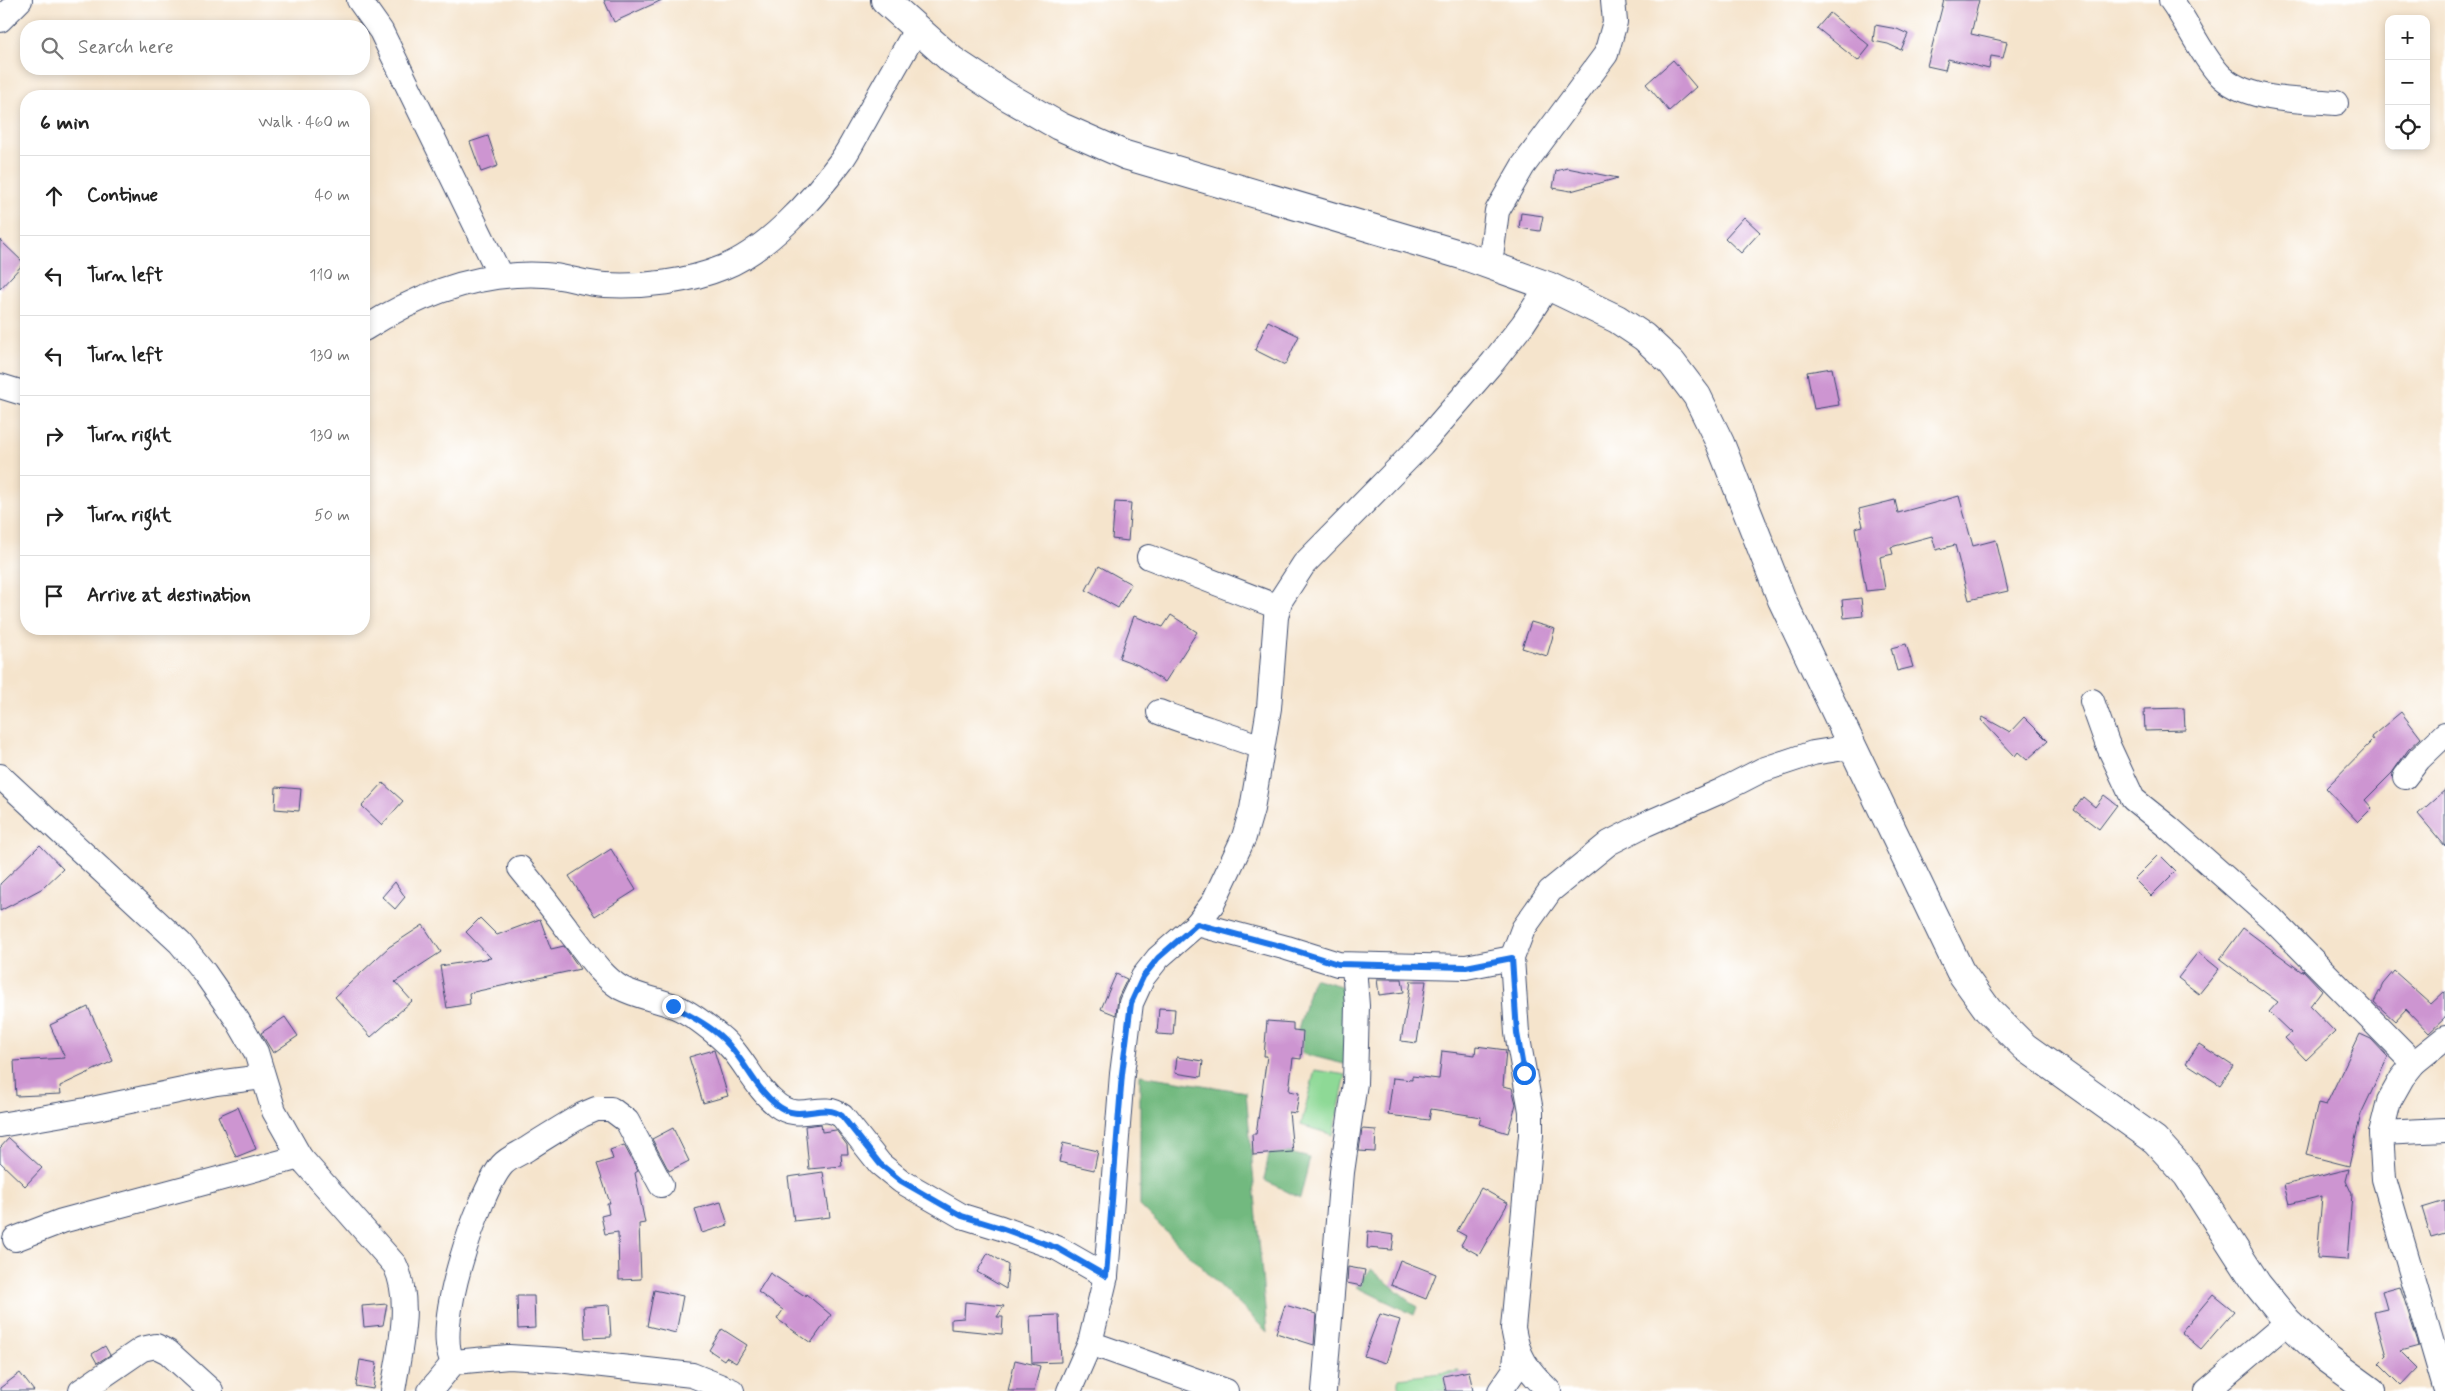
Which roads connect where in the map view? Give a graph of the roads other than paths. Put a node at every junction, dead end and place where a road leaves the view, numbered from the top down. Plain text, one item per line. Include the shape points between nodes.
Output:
1 (20, 0) edge
2 (359, 0) edge
3 (885, 0) edge
4 (1613, 0) edge
5 (2171, 0) edge
6 (0, 20) edge
7 (916, 30) junction
8 (2336, 103) dead end
9 (1490, 265) junction
10 (500, 275) junction
11 (1548, 286) junction
12 (370, 325) edge
13 (0, 386) edge
14 (20, 392) edge
15 (1149, 557) dead end
16 (1278, 607) junction
17 (2092, 701) dead end
18 (1159, 712) dead end
19 (2445, 734) edge
20 (1261, 746) junction
21 (1851, 747) junction
22 (0, 776) edge
23 (2405, 776) dead end
24 (520, 868) dead end
25 (1197, 924) junction
26 (1512, 958) junction
27 (1354, 966) junction
28 (2445, 1038) edge
29 (2414, 1063) junction
30 (264, 1077) junction
31 (0, 1124) edge
32 (2445, 1130) edge
33 (2381, 1133) junction
34 (300, 1157) junction
35 (661, 1185) dead end
36 (15, 1239) dead end
37 (1106, 1276) junction
38 (2288, 1322) junction
39 (1090, 1343) junction
40 (1517, 1350) junction
41 (454, 1362) junction
42 (2445, 1388) edge
43 (81, 1391) edge
44 (211, 1391) edge
45 (393, 1391) edge
46 (430, 1391) edge
47 (732, 1391) edge
48 (1069, 1391) edge
49 (1226, 1391) edge
50 (1324, 1391) edge
51 (1500, 1391) edge
52 (1549, 1391) edge
53 (2207, 1391) edge
54 (2371, 1391) edge

1 - 6 street
2 - 10 street via 382,31
3 - 7 street
4 - 9 street via 1615,22 1606,54 1523,166 1497,211
5 - 8 street via 2220,75 2237,86 2262,96
7 - 9 street via 952,60 1005,95 1059,126 1125,154
7 - 10 street via 842,160 804,204 752,251 725,266 650,284 604,285 546,275
9 - 11 street
10 - 12 street via 421,297
11 - 16 street via 1523,324 1422,444 1304,564
11 - 21 street via 1617,319 1644,337 1672,363 1697,396 1720,443 1782,600
13 - 14 street
15 - 16 street
16 - 20 street via 1269,708
17 - 29 street via 2107,744 2133,799 2271,918
18 - 20 street
19 - 23 street
20 - 25 street via 1252,809 1244,837 1213,902
21 - 26 street via 1813,753 1762,770 1609,843 1550,891 1523,929
21 - 38 street via 1946,945 1988,1010 2025,1047 2155,1140 2187,1175 2257,1284
22 - 30 street via 180,943 238,1021 256,1052
24 - 37 street via 607,976 620,987 673,1006 718,1035 729,1044 757,1086 777,1106 800,1114 836,1111 880,1164 901,1181 962,1216 1057,1248
25 - 27 street
25 - 37 street via 1158,958 1143,977 1131,1003
26 - 27 street via 1466,967
26 - 40 street via 1517,1033 1531,1119 1530,1169 1513,1328
27 - 50 street via 1357,1006 1355,1084 1342,1172
28 - 29 street
29 - 33 street via 2389,1101
30 - 31 street via 216,1083 83,1111
30 - 34 street via 274,1112
32 - 33 street
33 - 42 street via 2384,1179
34 - 36 street via 62,1221
34 - 45 street via 385,1252 401,1278 403,1316
35 - 41 street via 627,1121 611,1109 596,1109 582,1115 503,1163 483,1195 454,1285 446,1332 449,1356
37 - 39 street
38 - 53 street
38 - 54 street via 2327,1359
39 - 48 street
39 - 49 street
40 - 51 street via 1514,1371
40 - 52 street via 1526,1366
41 - 46 street
41 - 47 street via 509,1357 558,1360 692,1375
43 - 44 street via 142,1349 156,1346 168,1352

